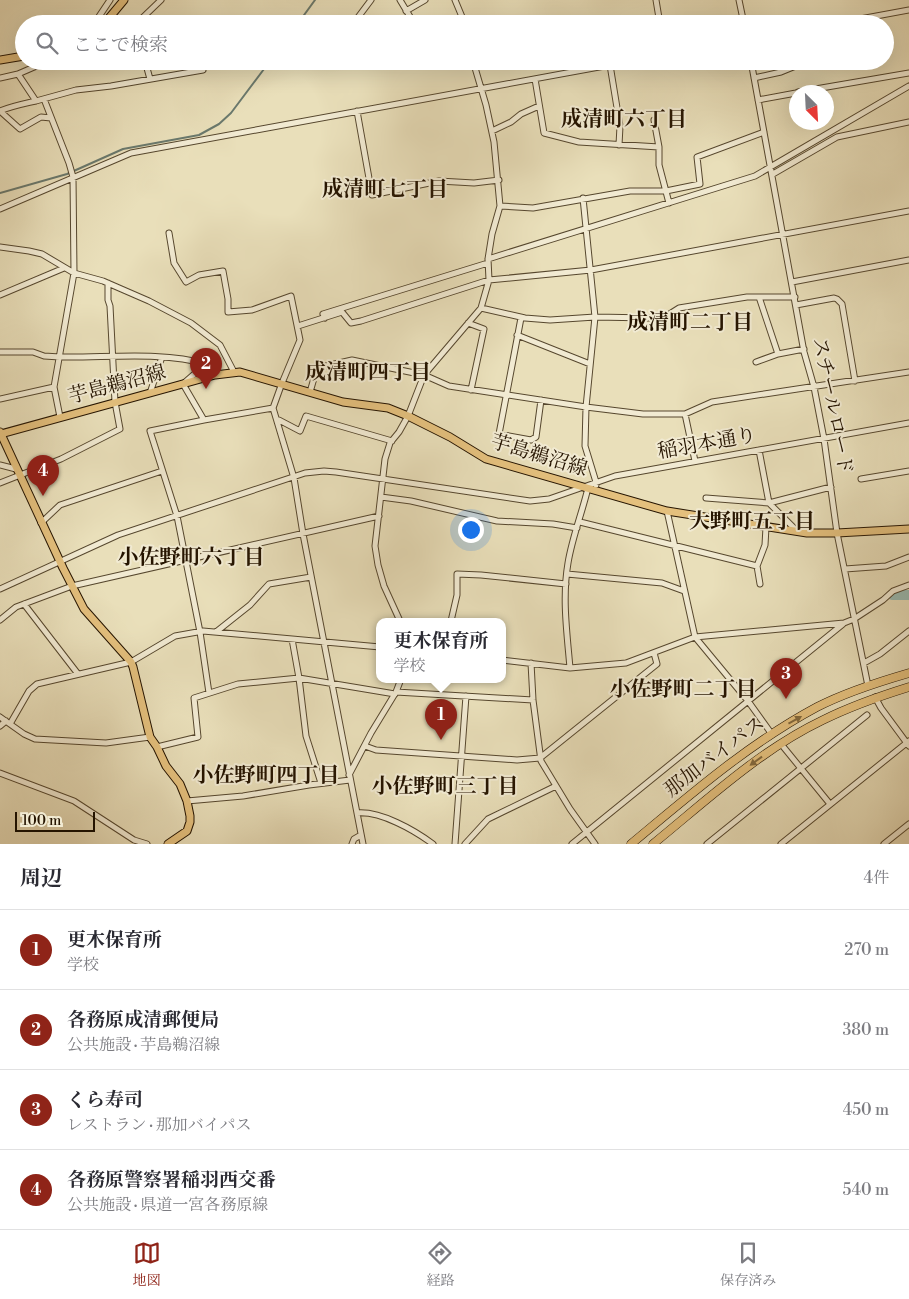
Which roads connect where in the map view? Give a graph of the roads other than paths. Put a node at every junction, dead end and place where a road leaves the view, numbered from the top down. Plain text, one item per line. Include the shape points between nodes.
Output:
1 (110, 0) edge
2 (124, 0) edge
3 (160, 0) edge
4 (372, 0) edge
5 (400, 0) edge
6 (425, 0) edge
7 (455, 0) edge
8 (656, 0) edge
9 (739, 0) edge
10 (909, 10) edge
11 (406, 11) junction
12 (100, 15) edge
13 (112, 15) edge
14 (145, 15) edge
15 (360, 15) edge
16 (409, 15) edge
17 (461, 15) edge
18 (658, 15) edge
19 (742, 15) edge
20 (882, 15) edge
21 (15, 58) edge
22 (0, 60) edge
23 (27, 70) edge
24 (148, 70) edge
25 (203, 70) dead end
26 (476, 70) edge
27 (583, 70) edge
28 (611, 70) edge
29 (753, 70) edge
30 (786, 70) edge
31 (909, 73) edge
32 (18, 74) junction
33 (0, 78) edge
34 (754, 78) junction
35 (150, 79) junction
36 (535, 79) junction
37 (834, 86) edge
38 (909, 86) edge
39 (481, 89) junction
40 (789, 94) edge
41 (44, 99) junction
42 (36, 100) junction
43 (758, 100) junction
44 (539, 106) junction
45 (0, 111) edge
46 (357, 111) junction
47 (51, 118) junction
48 (654, 120) dead end
49 (909, 122) edge
50 (492, 131) junction
51 (764, 132) junction
52 (619, 145) junction
53 (659, 147) junction
54 (770, 166) junction
55 (772, 174) junction
56 (73, 177) junction
57 (498, 180) junction
58 (666, 190) junction
59 (582, 198) junction
60 (669, 202) junction
61 (500, 206) junction
62 (0, 208) edge
63 (909, 211) edge
64 (586, 229) junction
65 (169, 233) dead end
66 (783, 234) junction
67 (0, 247) edge
68 (909, 260) edge
69 (488, 261) junction
70 (64, 268) junction
71 (591, 270) junction
72 (74, 273) junction
73 (489, 280) junction
74 (792, 282) junction
75 (108, 283) junction
76 (0, 295) edge
77 (759, 297) junction
78 (795, 297) junction
79 (796, 305) junction
80 (481, 308) junction
81 (595, 317) junction
82 (325, 318) junction
83 (521, 318) junction
84 (468, 323) junction
85 (298, 326) junction
86 (518, 335) junction
87 (804, 349) junction
88 (0, 352) edge
89 (778, 354) junction
90 (60, 357) junction
91 (112, 357) junction
92 (162, 357) junction
93 (756, 362) dead end
94 (590, 364) junction
95 (234, 372) junction
96 (909, 372) edge
97 (424, 376) junction
98 (855, 380) junction
99 (282, 383) junction
100 (183, 384) junction
101 (54, 387) junction
102 (814, 387) junction
103 (471, 390) junction
104 (310, 392) junction
105 (150, 393) junction
106 (506, 395) junction
107 (0, 399) edge
108 (540, 400) junction
109 (115, 402) junction
110 (586, 407) junction
111 (273, 408) junction
112 (685, 414) junction
113 (408, 416) junction
114 (60, 417) junction
115 (204, 420) junction
116 (277, 421) junction
117 (909, 423) edge
118 (0, 434) edge
119 (824, 439) junction
120 (392, 441) junction
121 (759, 450) junction
122 (695, 461) junction
123 (0, 465) edge
124 (162, 471) junction
125 (909, 471) edge
126 (17, 472) junction
127 (294, 478) junction
128 (384, 479) junction
129 (861, 479) dead end
130 (0, 482) edge
131 (596, 482) junction
132 (831, 487) junction
133 (586, 488) junction
134 (597, 491) junction
135 (381, 497) junction
136 (706, 498) dead end
137 (769, 503) junction
138 (667, 511) junction
139 (176, 516) junction
140 (379, 516) junction
141 (580, 522) junction
142 (42, 523) junction
143 (766, 527) junction
144 (577, 528) junction
145 (909, 529) edge
146 (798, 532) junction
147 (837, 533) junction
148 (303, 534) junction
149 (674, 544) junction
150 (909, 557) edge
151 (186, 560) junction
152 (60, 562) junction
153 (757, 566) junction
154 (845, 569) junction
155 (567, 574) junction
156 (311, 576) junction
157 (566, 584) junction
158 (760, 584) dead end
159 (909, 585) edge
160 (72, 586) junction
161 (0, 589) edge
162 (684, 591) junction
163 (24, 604) junction
164 (399, 618) edge
165 (452, 618) edge
166 (854, 619) junction
167 (0, 620) edge
168 (844, 623) junction
169 (909, 630) edge
170 (200, 632) junction
171 (216, 632) junction
172 (695, 638) junction
173 (292, 639) junction
174 (324, 642) junction
175 (376, 647) edge
176 (654, 653) junction
177 (506, 660) edge
178 (131, 662) junction
179 (531, 663) junction
180 (864, 663) junction
181 (570, 668) junction
182 (909, 673) edge
183 (78, 674) junction
184 (299, 678) junction
185 (332, 683) junction
186 (400, 683) edge
187 (868, 686) junction
188 (909, 687) edge
189 (209, 693) junction
190 (396, 693) junction
191 (466, 696) junction
192 (875, 698) junction
193 (533, 700) junction
194 (748, 701) junction
195 (867, 714) dead end
196 (0, 717) edge
197 (8, 723) junction
198 (0, 726) edge
199 (771, 733) junction
200 (150, 737) junction
201 (908, 743) edge
202 (781, 744) junction
203 (157, 746) junction
204 (364, 746) junction
205 (462, 755) junction
206 (540, 758) junction
207 (800, 768) junction
208 (0, 773) edge
209 (350, 777) junction
210 (321, 783) junction
211 (556, 786) junction
212 (187, 801) junction
213 (830, 804) junction
214 (357, 813) junction
215 (909, 824) edge
216 (586, 832) junction
217 (361, 835) junction
218 (789, 842) edge
219 (147, 844) edge
220 (168, 844) edge
221 (352, 844) edge
222 (362, 844) edge
223 (433, 844) edge
224 (455, 844) edge
225 (465, 844) edge
226 (572, 844) edge
227 (595, 844) edge
228 (631, 844) edge
229 (653, 844) edge
230 (707, 844) edge
231 (781, 844) edge
232 (884, 844) edge

1 - 12 street
2 - 13 main road
3 - 14 street
4 - 15 street
5 - 11 street
6 - 11 street
7 - 17 street
8 - 18 street
9 - 19 street
10 - 20 street
11 - 16 street
21 - 22 main road
23 - 32 street
24 - 35 street
25 - 35 street
26 - 39 street
27 - 36 street
28 - 52 street via 620,126
29 - 34 street, スチールロード
30 - 34 street
31 - 37 street
32 - 33 street
32 - 42 street
34 - 43 street, スチールロード
35 - 41 street via 76,90
36 - 39 street
36 - 44 street
38 - 54 street
39 - 46 street
39 - 50 street
40 - 43 street
41 - 42 street
41 - 47 street
42 - 45 street
43 - 51 street, スチールロード
44 - 50 street
44 - 52 street via 544,133 579,142
45 - 47 street via 20,129 41,117
46 - 56 street via 131,153
46 - 57 street via 372,196 439,181 474,183
47 - 56 street
48 - 53 street
49 - 55 street via 836,137
50 - 57 street
51 - 54 street, スチールロード
51 - 58 street via 697,156 700,184
52 - 53 street
53 - 58 street via 659,165
54 - 55 street, スチールロード
54 - 60 street via 755,176
55 - 66 street, スチールロード
56 - 62 street
56 - 72 street
57 - 61 street
58 - 59 street
58 - 60 street
59 - 61 street via 534,208
59 - 64 street
60 - 64 street
61 - 69 street
63 - 66 street
64 - 69 street
64 - 71 street
65 - 85 street via 174,263 186,282 199,275 223,271 228,312 252,310 291,296
66 - 71 street
66 - 74 street, スチールロード
67 - 70 street via 42,254
68 - 74 street
69 - 73 street
69 - 82 street via 324,314
70 - 72 street
70 - 76 street
71 - 73 street
71 - 81 street
72 - 75 street
72 - 90 street
73 - 80 street
73 - 82 street via 361,321 351,323 342,312
74 - 78 street, スチールロード
75 - 91 street
75 - 95 street via 191,323 220,345
77 - 78 street
77 - 81 street via 680,308 668,315 650,318
77 - 89 street
78 - 79 street, スチールロード
79 - 87 street, スチールロード
79 - 98 street via 834,298 842,304
80 - 83 street
80 - 84 street
81 - 83 street
81 - 94 street
82 - 85 street
83 - 86 street
84 - 97 street
84 - 103 street via 484,329
85 - 99 street via 300,340
86 - 94 street
86 - 106 street
87 - 89 street
87 - 102 street, スチールロード
88 - 90 street via 33,352
89 - 93 street
90 - 91 street
90 - 101 street
91 - 92 street
91 - 109 street
92 - 100 street via 206,364
92 - 105 street
94 - 110 street
95 - 99 main road, 芋島鵜沼線
95 - 100 main road, 芋島鵜沼線
96 - 98 street
97 - 103 street
97 - 104 street via 352,360 318,368
97 - 113 street
98 - 102 street
99 - 104 main road, 芋島鵜沼線
99 - 111 street
100 - 105 main road, 芋島鵜沼線
100 - 115 street
101 - 107 street
101 - 114 street
102 - 112 street via 712,402
102 - 119 street, スチールロード
103 - 106 street
104 - 113 main road, 芋島鵜沼線 via 343,402 380,406
105 - 109 main road, 芋島鵜沼線
106 - 108 street
106 - 108 street via 499,434 531,440 536,437
108 - 110 street
109 - 114 main road, 芋島鵜沼線
109 - 126 street via 120,429 61,459
110 - 112 street via 643,414
110 - 131 street via 586,446
111 - 115 street
111 - 116 street
112 - 122 street
113 - 120 street
113 - 133 main road, 芋島鵜沼線 via 486,460
114 - 118 main road, 芋島鵜沼線
115 - 124 street via 150,431
116 - 120 street via 300,431 306,416
116 - 127 street
117 - 119 street, 稲羽本通り
118 - 126 main road
119 - 121 street, 稲羽本通り
119 - 132 street, スチールロード
120 - 128 street via 385,459
121 - 122 street, 稲羽本通り
121 - 137 street
122 - 131 street, 稲羽本通り
123 - 126 street
124 - 139 street
124 - 142 street via 60,505
125 - 129 street
126 - 130 street
126 - 142 main road
127 - 128 street, 稲羽本通り via 324,471
127 - 139 street, 稲羽本通り
127 - 148 street
128 - 133 street, 稲羽本通り via 530,502
128 - 135 street
131 - 133 street, 稲羽本通り
131 - 134 street
132 - 137 street
132 - 147 street, スチールロード
133 - 134 main road, 芋島鵜沼線
133 - 141 street
134 - 138 main road, 芋島鵜沼線
135 - 140 street
135 - 144 street via 497,521
136 - 137 street
137 - 146 street
138 - 143 main road, 芋島鵜沼線
138 - 149 street
139 - 151 street
139 - 152 street, 稲羽本通り via 118,535
140 - 148 street
140 - 164 street via 375,546 378,565
141 - 144 street
141 - 149 street
142 - 152 main road
143 - 146 main road, 芋島鵜沼線
143 - 153 street via 765,545
144 - 155 street
145 - 147 main road, 芋島鵜沼線
146 - 147 main road, 芋島鵜沼線
147 - 154 street, スチールロード
148 - 151 street
148 - 156 street
149 - 153 street
149 - 162 street
150 - 154 street via 886,566
151 - 160 street
151 - 170 street
152 - 160 main road
152 - 161 street, 稲羽本通り
153 - 158 street
154 - 166 street, スチールロード
155 - 157 street
155 - 162 street via 662,583
156 - 171 street via 270,584
156 - 174 street
157 - 165 street via 457,574 457,595
157 - 181 street
159 - 166 street via 893,591
160 - 163 street
160 - 178 main road via 84,609
162 - 172 street
163 - 167 street
163 - 183 street
166 - 168 street
166 - 180 street, スチールロード
168 - 172 street
168 - 194 street
169 - 180 street
170 - 171 street
170 - 178 street via 175,636
170 - 189 street
171 - 173 street
172 - 176 street
172 - 194 street
173 - 174 street
173 - 184 street
174 - 175 street
174 - 185 street
176 - 181 street via 626,663
176 - 206 street via 657,664
177 - 179 street
178 - 183 street
178 - 200 main road
179 - 181 street
179 - 193 street
180 - 187 street, スチールロード
182 - 187 highway, 那加バイパス
183 - 197 street via 37,684
184 - 185 street
184 - 189 street via 238,684
184 - 210 street via 306,736
185 - 190 street
185 - 209 street
186 - 190 street
187 - 192 highway, スチールロード
199 -> 187 highway, 那加バイパス via 819,706
188 - 192 highway, 那加バイパス
189 - 203 street via 194,698 198,737
190 - 191 street
190 - 204 street
191 - 193 street
191 - 205 street
192 - 201 street, スチールロード
192 - 202 highway, 那加バイパス via 822,720
193 - 206 street
194 - 199 street
194 - 216 street
195 - 207 street
196 - 197 street
197 - 198 street
197 - 200 street via 35,738 106,743
199 - 228 highway, 那加バイパス via 724,766
200 - 203 main road
201 - 213 street
202 - 207 street
202 -> 229 highway, 那加バイパス
203 - 212 main road via 162,761 180,784
204 - 205 street via 376,750
204 - 209 street
205 - 206 street via 517,760
205 - 224 street
206 - 211 street
207 - 213 street
207 - 230 street
208 - 219 street via 74,801 134,840
209 - 210 street
209 - 214 street
210 - 212 street
211 - 216 street
211 - 225 street via 488,819
212 - 220 main road via 189,828
213 - 218 street
214 - 217 street
214 - 223 street via 386,818
215 - 232 street
216 - 226 street
216 - 227 street
217 - 221 street
217 - 222 street
218 - 231 street

